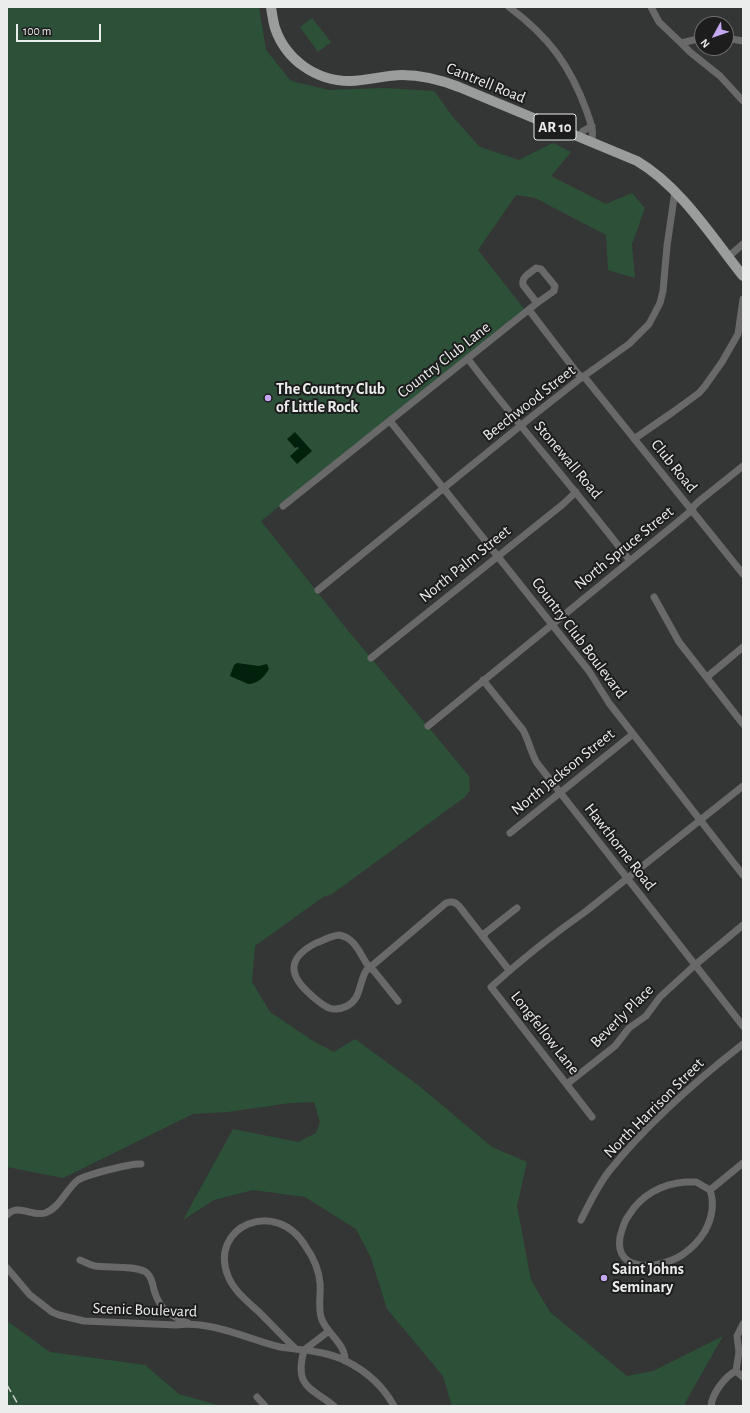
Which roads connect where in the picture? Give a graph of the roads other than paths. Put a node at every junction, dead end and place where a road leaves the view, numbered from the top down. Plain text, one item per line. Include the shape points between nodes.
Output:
1 (271, 7) edge
2 (509, 7) edge
3 (651, 7) edge
4 (694, 40) edge
5 (681, 43) junction
6 (743, 101) edge
7 (592, 126) junction
8 (580, 137) junction
9 (591, 142) junction
10 (675, 191) junction
11 (743, 244) edge
12 (728, 257) junction
13 (743, 276) edge
14 (743, 299) edge
15 (537, 303) junction
16 (529, 310) junction
17 (743, 332) edge
18 (734, 341) junction
19 (468, 359) junction
20 (583, 378) junction
21 (390, 421) junction
22 (520, 426) junction
23 (634, 439) junction
24 (743, 466) edge
25 (443, 488) junction
26 (576, 492) junction
27 (283, 506) dead end
28 (692, 510) junction
29 (497, 556) junction
30 (630, 561) junction
31 (742, 570) edge
32 (318, 590) dead end
33 (654, 597) dead end
34 (552, 625) junction
35 (743, 647) edge
36 (371, 658) dead end
37 (707, 677) junction
38 (483, 680) junction
39 (743, 724) edge
40 (428, 726) dead end
41 (633, 734) junction
42 (743, 786) edge
43 (560, 793) junction
44 (700, 819) junction
45 (510, 833) dead end
46 (743, 874) edge
47 (627, 878) junction
48 (517, 908) dead end
49 (743, 925) edge
50 (484, 937) junction
51 (695, 965) junction
52 (369, 967) junction
53 (509, 970) junction
54 (398, 1001) dead end
55 (743, 1026) edge
56 (743, 1044) edge
57 (567, 1084) junction
58 (592, 1117) dead end
59 (743, 1163) edge
60 (141, 1164) dead end
61 (710, 1190) junction
62 (7, 1215) edge
63 (581, 1220) dead end
64 (80, 1260) dead end
65 (7, 1268) edge
66 (188, 1323) junction
67 (743, 1324) edge
68 (329, 1331) junction
69 (296, 1348) junction
70 (304, 1350) junction
71 (345, 1361) junction
72 (736, 1371) junction
73 (743, 1377) edge
74 (257, 1398) dead end
75 (265, 1406) edge
76 (334, 1406) edge
77 (394, 1406) edge
78 (711, 1406) edge

1 - 8 main road, Cantrell Road / AR 10 via 275,28 288,52 300,64 319,75 352,81 403,74 430,78 459,87
2 - 7 street via 538,32 564,62
3 - 5 street via 659,22
4 - 5 street
5 - 6 street via 720,76
7 - 8 street via 583,131
7 - 9 street
8 - 9 main road, Cantrell Road / AR 10
9 - 10 main road, Cantrell Road / AR 10 via 637,161 657,174
10 - 12 main road, Cantrell Road / AR 10
10 - 20 street, Beechwood Street via 663,291 652,320 629,344
11 - 12 street
12 - 13 main road, Cantrell Road / AR 10
14 - 18 street via 738,334
15 - 15 street, Country Club Lane via 522,282 538,268 555,289
15 - 16 street, Country Club Lane
16 - 19 street, Country Club Lane
16 - 20 street
17 - 18 street
18 - 23 street via 716,372 699,393
19 - 21 street, Country Club Lane
19 - 22 street, Stonewall Road
20 - 22 street, Beechwood Street
20 - 23 street, Club Road
21 - 25 street, Country Club Boulevard
21 - 27 street, Country Club Lane
22 - 25 street, Beechwood Street
22 - 26 street, Stonewall Road
23 - 28 street, Club Road
24 - 28 street, North Spruce Street via 698,502
25 - 29 street, Country Club Boulevard
25 - 32 street, Beechwood Street
26 - 29 street, North Palm Street
26 - 30 street, Stonewall Road
28 - 30 street, North Spruce Street
28 - 31 street, Club Road
29 - 34 street, Country Club Boulevard
29 - 36 street, North Palm Street
30 - 34 street, North Spruce Street
33 - 37 street via 679,642
34 - 38 street, North Spruce Street
34 - 41 street, Country Club Boulevard via 589,671
35 - 37 street
37 - 39 street
38 - 40 street, North Spruce Street
38 - 43 street, Hawthorne Road via 523,730 535,760
41 - 43 street, North Jackson Street
41 - 44 street, Country Club Boulevard
42 - 44 street
43 - 45 street, North Jackson Street
43 - 47 street, Hawthorne Road
44 - 46 street, Country Club Boulevard
44 - 47 street
47 - 51 street, Hawthorne Road
47 - 53 street
48 - 50 street via 485,933
49 - 51 street, Beverly Place
50 - 52 street via 455,902 446,903
50 - 53 street
51 - 55 street, Hawthorne Road
51 - 57 street, Beverly Place via 660,997 646,1016 625,1032 615,1046
52 - 52 street via 352,1002 346,1007 335,1009 322,1004 305,989 297,980 294,968 297,958 305,949 339,934 350,940
52 - 54 street
53 - 57 street, Longfellow Lane via 491,987
56 - 63 street, North Harrison Street via 702,1077 637,1140 610,1170
57 - 58 street, Longfellow Lane
59 - 61 street
60 - 62 street via 78,1180 55,1207 46,1212 38,1214 17,1210
61 - 61 street via 696,1182 679,1182 658,1188 644,1198 629,1215 621,1233 620,1248 626,1259 638,1265 658,1265 671,1261 689,1250 701,1237 710,1220 713,1203
64 - 66 street via 94,1266 129,1268 145,1272 150,1277 162,1307 171,1315
65 - 66 street, Scenic Boulevard via 35,1299 52,1312 64,1317 84,1321 176,1325
66 - 69 street, Scenic Boulevard via 280,1347
67 - 72 street via 737,1336 739,1352
68 - 69 street via 320,1311 320,1283 317,1271 302,1240 291,1229 278,1222 262,1220 247,1224 235,1233 227,1246 224,1262 227,1274 239,1293
68 - 70 street
68 - 71 street via 344,1352
69 - 70 street, Scenic Boulevard
70 - 71 street, Scenic Boulevard
70 - 76 street via 301,1368 303,1382
71 - 77 street, Scenic Boulevard via 378,1384
72 - 73 street
72 - 78 street via 729,1375 715,1392
74 - 75 street

